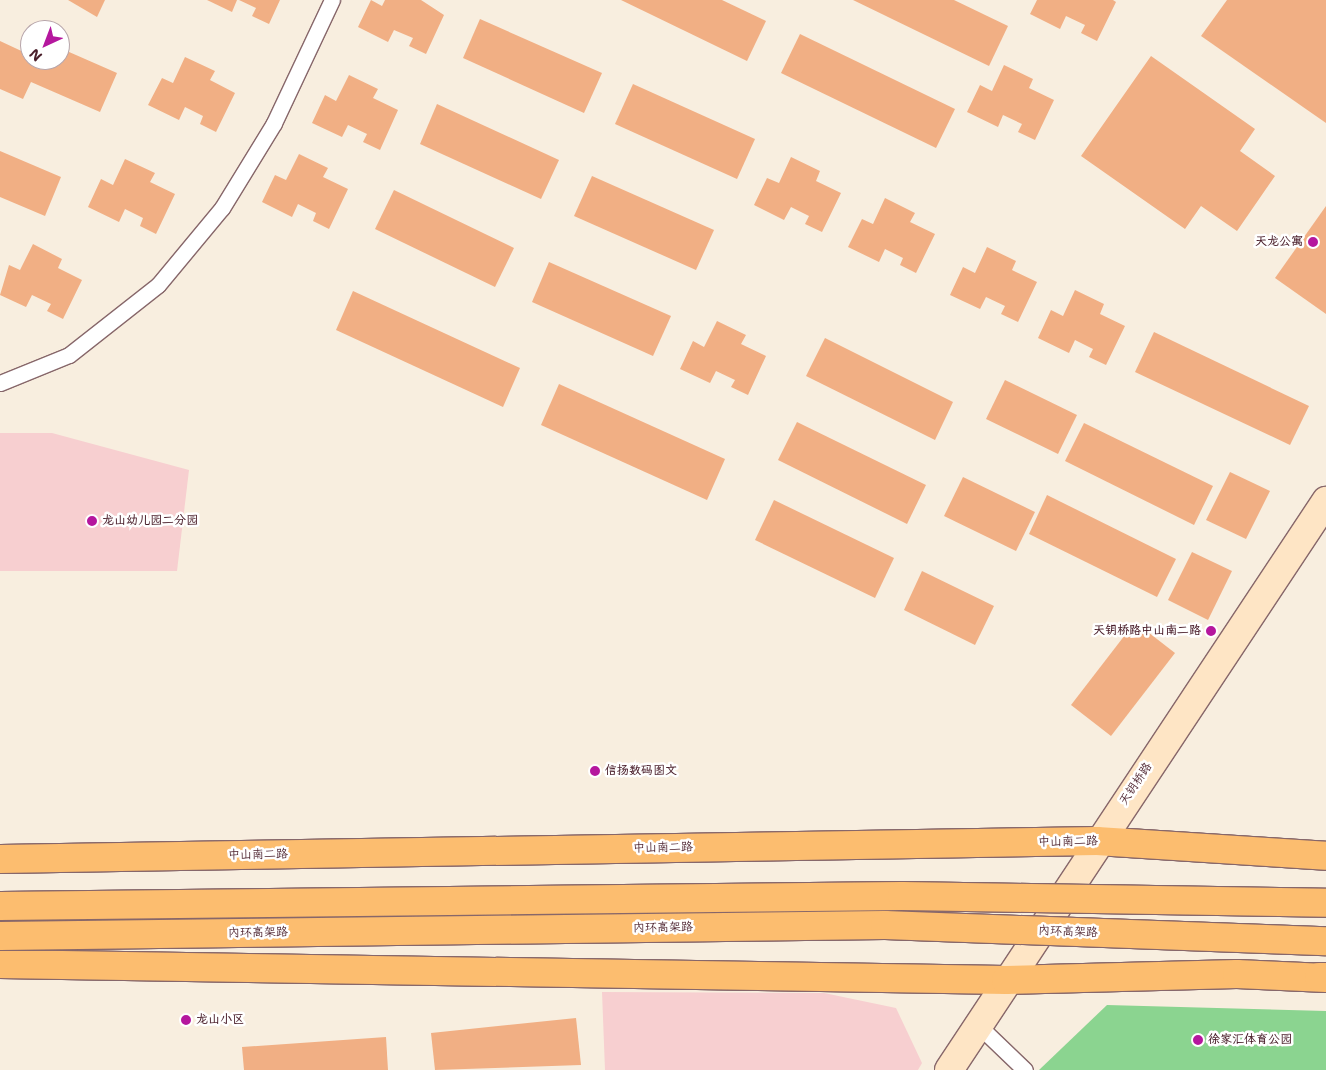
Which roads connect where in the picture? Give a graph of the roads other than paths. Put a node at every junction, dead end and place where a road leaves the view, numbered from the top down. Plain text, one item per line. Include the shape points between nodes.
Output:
1 (332, 0) edge
2 (0, 383) edge
3 (1326, 501) edge
4 (1097, 841) junction
5 (1326, 856) edge
6 (0, 859) edge
7 (1326, 904) edge
8 (0, 906) edge
9 (0, 936) edge
10 (1326, 940) edge
11 (0, 964) edge
12 (1324, 977) edge
13 (1006, 980) junction
14 (978, 1025) junction
15 (949, 1070) edge
16 (1025, 1070) edge

1 - 2 lane via 274,123 222,208 158,285 68,355
3 - 4 street, 天钥桥路
4 - 5 main road, 中山南二路
4 - 6 main road, 中山南二路
4 - 13 street, 天钥桥路
7 - 8 main road, bridge via 902,896
9 - 10 main road, 内环高架路, bridge via 885,925
11 - 13 main road
12 - 13 main road via 1237,974
13 - 14 street, 天钥桥路
14 - 15 street, 天钥桥路
14 - 16 lane

